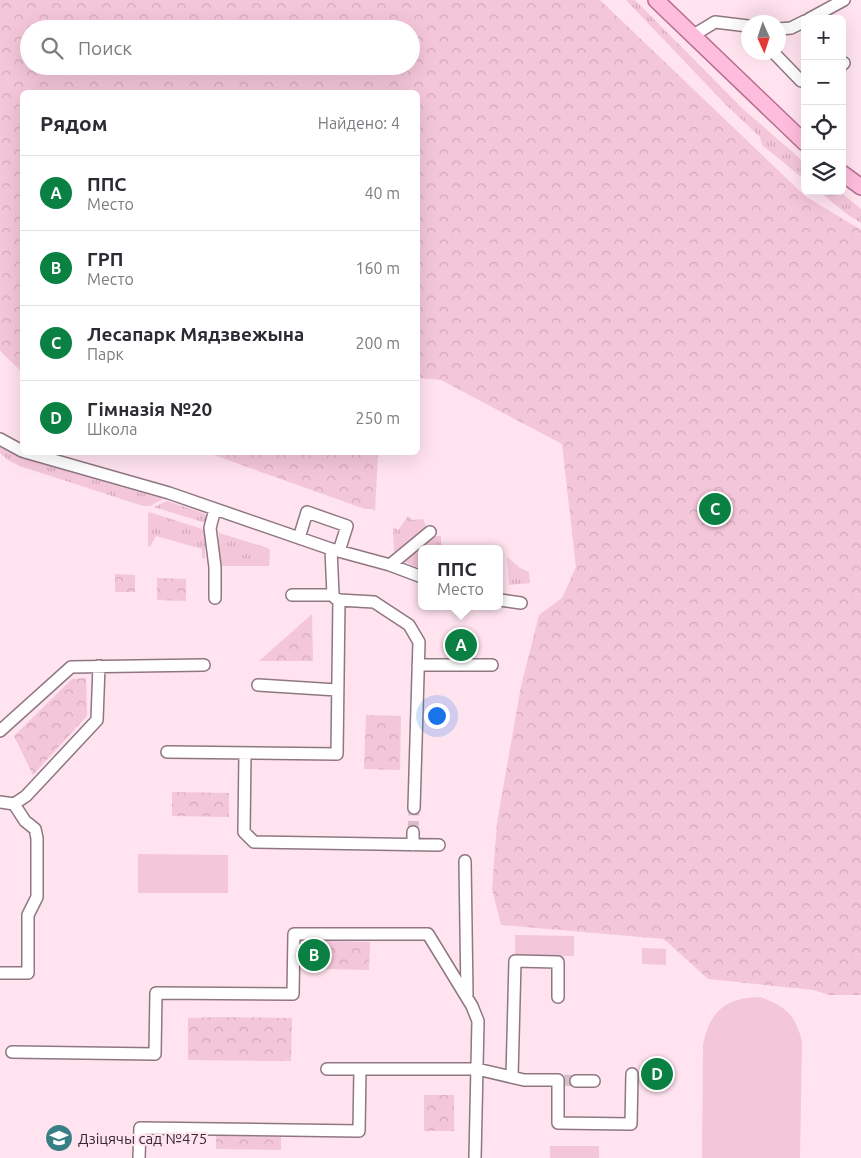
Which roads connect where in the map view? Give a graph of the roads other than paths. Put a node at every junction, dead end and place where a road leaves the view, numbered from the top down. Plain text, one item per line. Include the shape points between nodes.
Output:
1 (656, 0) edge
2 (844, 0) edge
3 (816, 15) edge
4 (801, 23) edge
5 (741, 26) edge
6 (786, 28) edge
7 (692, 36) junction
8 (781, 60) edge
9 (801, 80) edge
10 (801, 139) edge
11 (846, 176) edge
12 (861, 187) edge
13 (0, 439) edge
14 (20, 450) edge
15 (34, 455) edge
16 (215, 509) junction
17 (430, 532) dead end
18 (298, 538) junction
19 (335, 550) junction
20 (390, 565) junction
21 (418, 575) edge
22 (292, 595) dead end
23 (336, 597) junction
24 (215, 598) dead end
25 (503, 601) edge
26 (521, 604) dead end
27 (204, 665) dead end
28 (418, 665) junction
29 (492, 665) dead end
30 (99, 666) junction
31 (258, 685) dead end
32 (337, 690) junction
33 (0, 731) edge
34 (167, 752) dead end
35 (245, 753) junction
36 (0, 802) edge
37 (14, 804) junction
38 (414, 808) tunnel mouth
39 (414, 832) tunnel mouth
40 (413, 845) junction
41 (439, 845) dead end
42 (465, 861) dead end
43 (0, 973) edge
44 (467, 997) junction
45 (558, 997) dead end
46 (12, 1052) dead end
47 (327, 1069) dead end
48 (360, 1069) junction
49 (477, 1070) junction
50 (632, 1074) dead end
51 (512, 1077) junction
52 (576, 1081) tunnel mouth
53 (594, 1081) dead end
54 (139, 1158) edge
55 (475, 1158) edge

1 - 7 main road
2 - 3 street
4 - 6 street
5 - 7 street via 715,22
7 - 10 main road
8 - 9 street
11 - 12 main road
13 - 14 street
15 - 16 street
16 - 18 street
16 - 24 street via 210,528
17 - 20 street
18 - 19 street
18 - 19 street via 307,512 347,526
19 - 20 street
19 - 23 street
20 - 21 street
22 - 23 street
23 - 28 street via 374,602 408,625 419,642
23 - 32 street
25 - 26 street
27 - 30 street
28 - 29 street
28 - 38 street
30 - 33 street via 71,667
30 - 37 street via 97,720 26,796
31 - 32 street
32 - 35 street via 337,754
34 - 35 street
35 - 40 street via 244,832 254,842
36 - 37 street
37 - 43 street via 25,821 35,829 37,896 28,915 28,973
39 - 40 street
40 - 41 street
42 - 44 street
44 - 46 street via 428,934 294,934 293,994 156,993 155,1054
44 - 49 street via 478,1021
45 - 51 street via 558,962 515,961
47 - 48 street
48 - 49 street
48 - 54 street via 359,1131 140,1128
49 - 51 street
49 - 55 street
50 - 51 street via 631,1124 558,1123 561,1080
52 - 53 street

